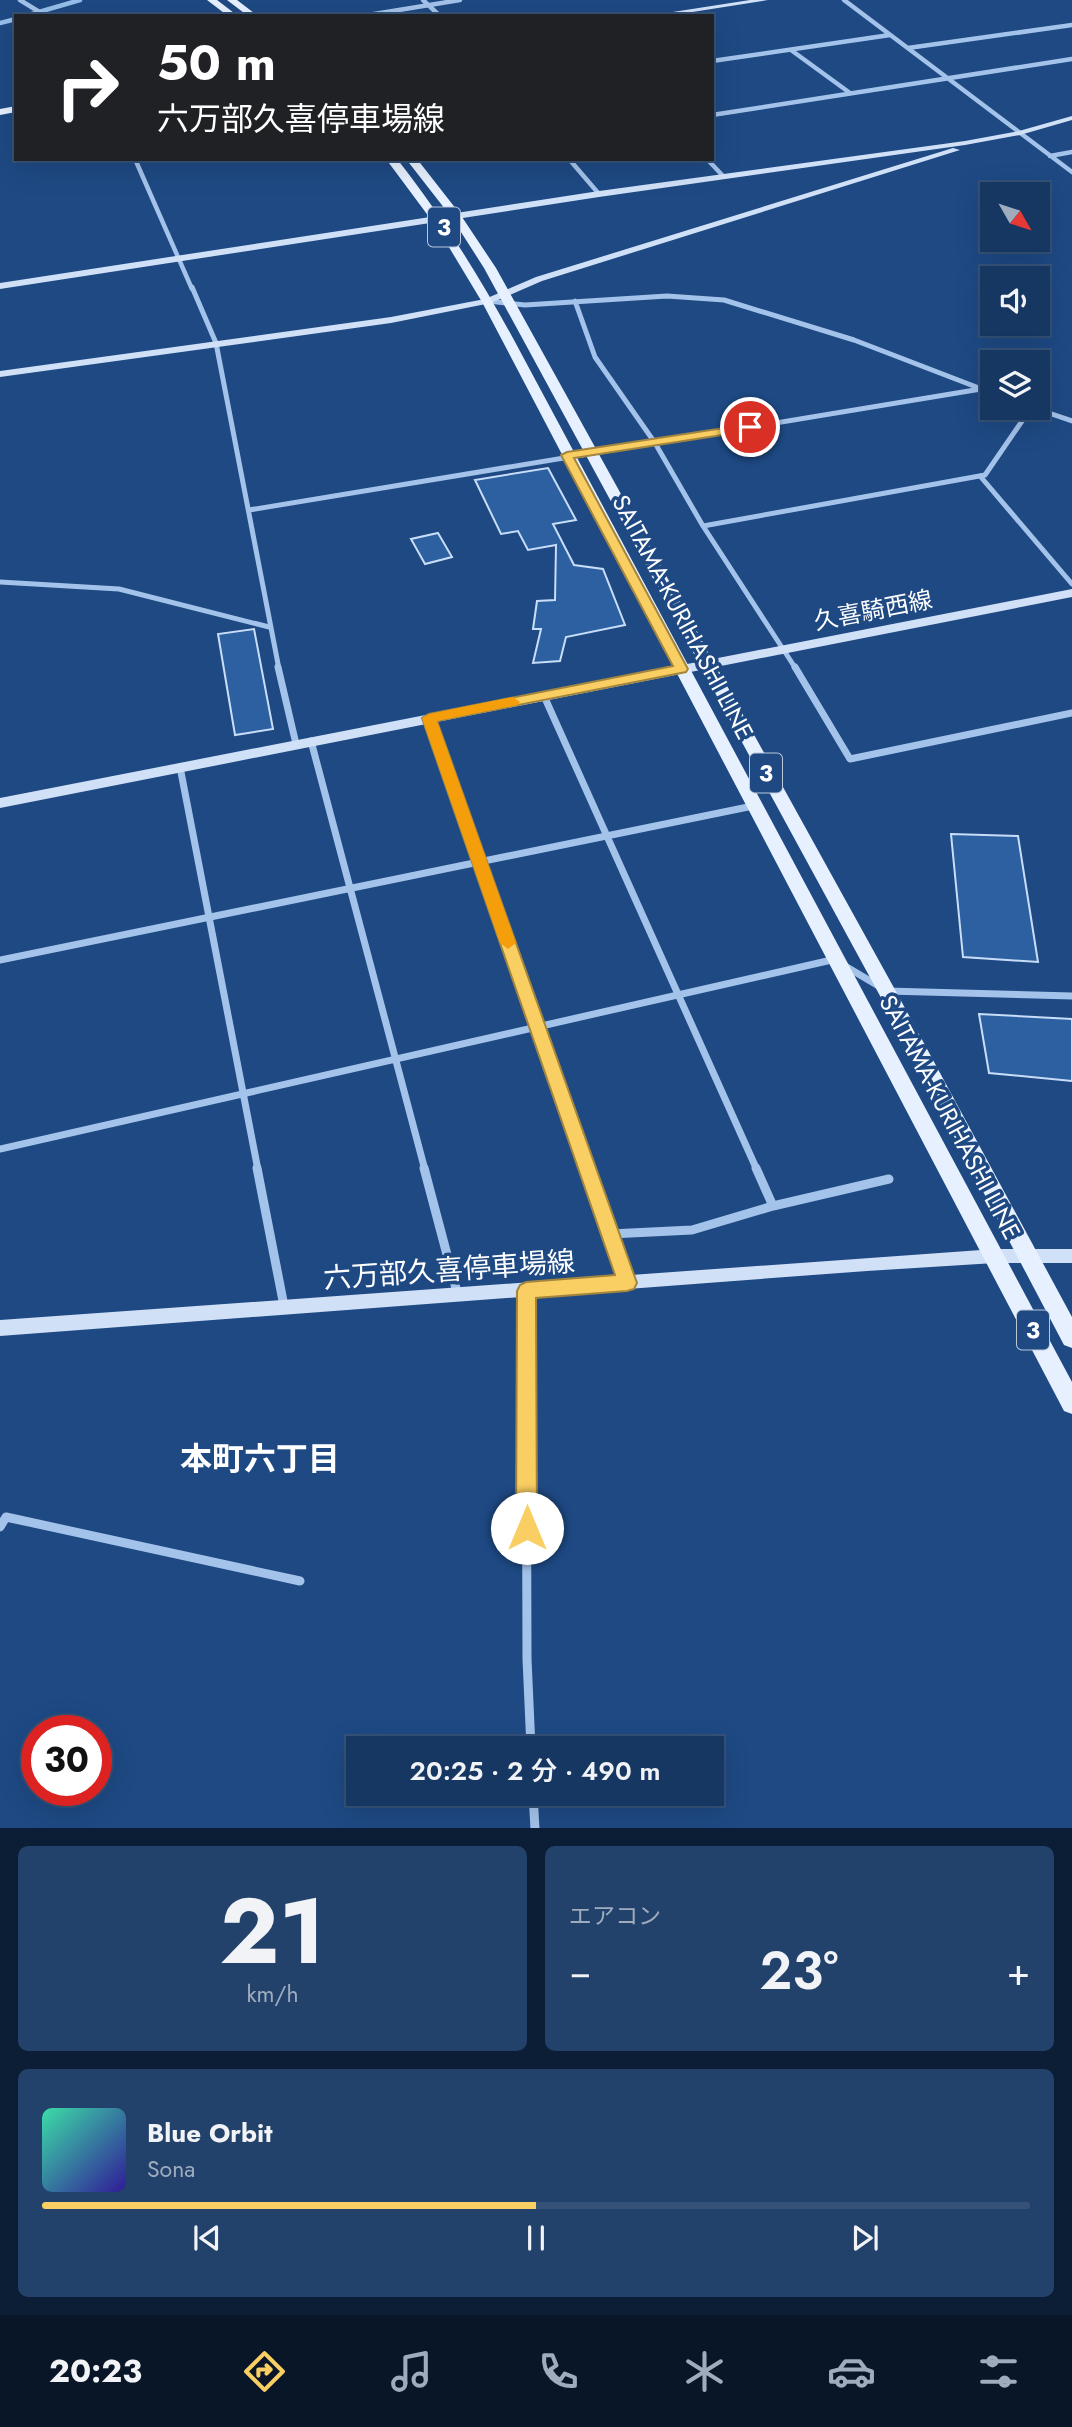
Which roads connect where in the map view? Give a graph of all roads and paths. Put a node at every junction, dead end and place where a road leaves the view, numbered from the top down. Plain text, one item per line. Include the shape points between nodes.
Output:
1 (20, 0) edge
2 (211, 0) edge
3 (232, 0) edge
4 (423, 0) edge
5 (460, 0) edge
6 (765, 0) edge
7 (844, 0) edge
8 (746, 1) edge
9 (429, 5) junction
10 (43, 14) edge
11 (231, 14) edge
12 (251, 14) edge
13 (374, 14) edge
14 (437, 14) edge
15 (663, 14) edge
16 (1072, 25) edge
17 (890, 35) junction
18 (908, 48) junction
19 (791, 50) junction
20 (1072, 59) edge
21 (714, 61) edge
22 (947, 78) junction
23 (850, 93) junction
24 (714, 115) edge
25 (1072, 118) edge
26 (1020, 133) junction
27 (965, 143) junction
28 (1072, 152) edge
29 (1050, 156) junction
30 (136, 161) edge
31 (393, 161) edge
32 (413, 161) edge
33 (571, 161) edge
34 (708, 161) edge
35 (1072, 172) edge
36 (723, 176) junction
37 (599, 194) junction
38 (456, 216) junction
39 (438, 219) junction
40 (179, 257) junction
41 (0, 286) edge
42 (499, 299) junction
43 (575, 301) junction
44 (216, 343) junction
45 (0, 374) edge
46 (980, 389) edge
47 (980, 389) edge
48 (1050, 414) edge
49 (1024, 420) edge
50 (1072, 421) edge
51 (655, 443) junction
52 (590, 454) junction
53 (567, 455) junction
54 (980, 476) junction
55 (249, 510) junction
56 (703, 526) junction
57 (0, 582) edge
58 (1072, 584) edge
59 (1072, 593) edge
60 (269, 627) junction
61 (784, 649) junction
62 (706, 664) junction
63 (681, 669) junction
64 (544, 696) junction
65 (1072, 713) edge
66 (429, 718) junction
67 (311, 741) junction
68 (296, 744) junction
69 (180, 767) junction
70 (0, 803) edge
71 (753, 806) junction
72 (611, 835) junction
73 (479, 862) junction
74 (350, 888) junction
75 (209, 917) junction
76 (835, 958) junction
77 (0, 960) edge
78 (887, 991) junction
79 (677, 995) junction
80 (1072, 996) edge
81 (537, 1028) junction
82 (396, 1061) junction
83 (243, 1095) junction
84 (0, 1149) edge
85 (889, 1179) dead end
86 (774, 1206) junction
87 (610, 1234) junction
88 (1027, 1255) junction
89 (995, 1256) junction
90 (1072, 1256) edge
91 (627, 1283) junction
92 (526, 1291) junction
93 (458, 1296) junction
94 (285, 1308) junction
95 (0, 1328) edge
96 (1072, 1338) edge
97 (1072, 1404) edge
98 (0, 1527) edge
99 (300, 1581) dead end
100 (530, 1736) edge
101 (533, 1806) edge
102 (534, 1828) edge

1 - 10 street
2 - 11 main road
3 - 12 main road
4 - 9 street
5 - 9 street
6 - 8 street
7 - 17 street
8 - 15 street
9 - 13 street
9 - 14 street
16 - 18 street
17 - 18 street
17 - 19 street
18 - 22 street
19 - 21 street
19 - 23 street
20 - 22 street
22 - 23 street
22 - 26 street
23 - 24 street
25 - 26 street
26 - 27 street
26 - 29 street
27 - 36 street
27 - 42 street via 950,153 564,271
28 - 29 street
29 - 35 street
30 - 40 street
31 - 39 main road, SAITAMA-KURIHASHI LINE / 3
32 - 38 main road, SAITAMA-KURIHASHI LINE / 3
33 - 37 street
34 - 36 street
36 - 37 street
37 - 38 street
38 - 39 street
38 - 42 main road, SAITAMA-KURIHASHI LINE / 3 via 490,268
39 - 40 street
39 - 42 main road, SAITAMA-KURIHASHI LINE / 3
40 - 41 street
40 - 44 street
42 - 43 street via 525,305
42 - 44 street via 391,320
42 - 52 main road, SAITAMA-KURIHASHI LINE / 3
42 - 53 main road, SAITAMA-KURIHASHI LINE / 3
43 - 46 street via 689,296 746,304
43 - 51 street via 595,356
44 - 45 street
44 - 55 street
47 - 51 street
48 - 50 street
49 - 54 street
51 - 52 street
51 - 56 street
52 - 53 street
52 - 62 main road, SAITAMA-KURIHASHI LINE / 3
53 - 55 street
53 - 63 main road, SAITAMA-KURIHASHI LINE / 3
54 - 56 street
54 - 58 street
55 - 60 street
56 - 61 street
57 - 60 street via 119,589
59 - 61 street, 久喜騎西線
60 - 68 street
61 - 62 street, 久喜騎西線
61 - 65 street via 850,759
62 - 63 street, 久喜騎西線
62 - 78 main road, SAITAMA-KURIHASHI LINE / 3
63 - 64 street, 久喜騎西線
63 - 71 main road, SAITAMA-KURIHASHI LINE / 3
64 - 66 street, 久喜騎西線
64 - 72 street
66 - 67 street, 久喜騎西線
66 - 73 street
67 - 68 street, 久喜騎西線
67 - 74 street
68 - 69 street, 久喜騎西線
69 - 70 street, 久喜騎西線
69 - 75 street
71 - 72 street
71 - 76 main road, SAITAMA-KURIHASHI LINE / 3
72 - 73 street
72 - 79 street
73 - 74 street
73 - 81 street
74 - 75 street
74 - 82 street
75 - 77 street
75 - 83 street
76 - 78 street
76 - 79 street
76 - 89 main road, SAITAMA-KURIHASHI LINE / 3
78 - 80 street
78 - 88 main road, SAITAMA-KURIHASHI LINE / 3
79 - 81 street
79 - 86 street
81 - 82 street
81 - 87 street
82 - 83 street
82 - 93 street
83 - 84 street
83 - 94 street
85 - 86 street
86 - 87 street via 692,1230
87 - 91 street
88 - 89 street, 六万部久喜停車場線
88 - 90 street, 六万部久喜停車場線
88 - 96 main road, SAITAMA-KURIHASHI LINE / 3
89 - 91 street, 六万部久喜停車場線
89 - 97 main road, SAITAMA-KURIHASHI LINE / 3
91 - 92 street, 六万部久喜停車場線
92 - 93 street, 六万部久喜停車場線
92 - 100 street
93 - 94 street, 六万部久喜停車場線
94 - 95 street, 六万部久喜停車場線
98 - 99 street via 6,1517
101 - 102 street

